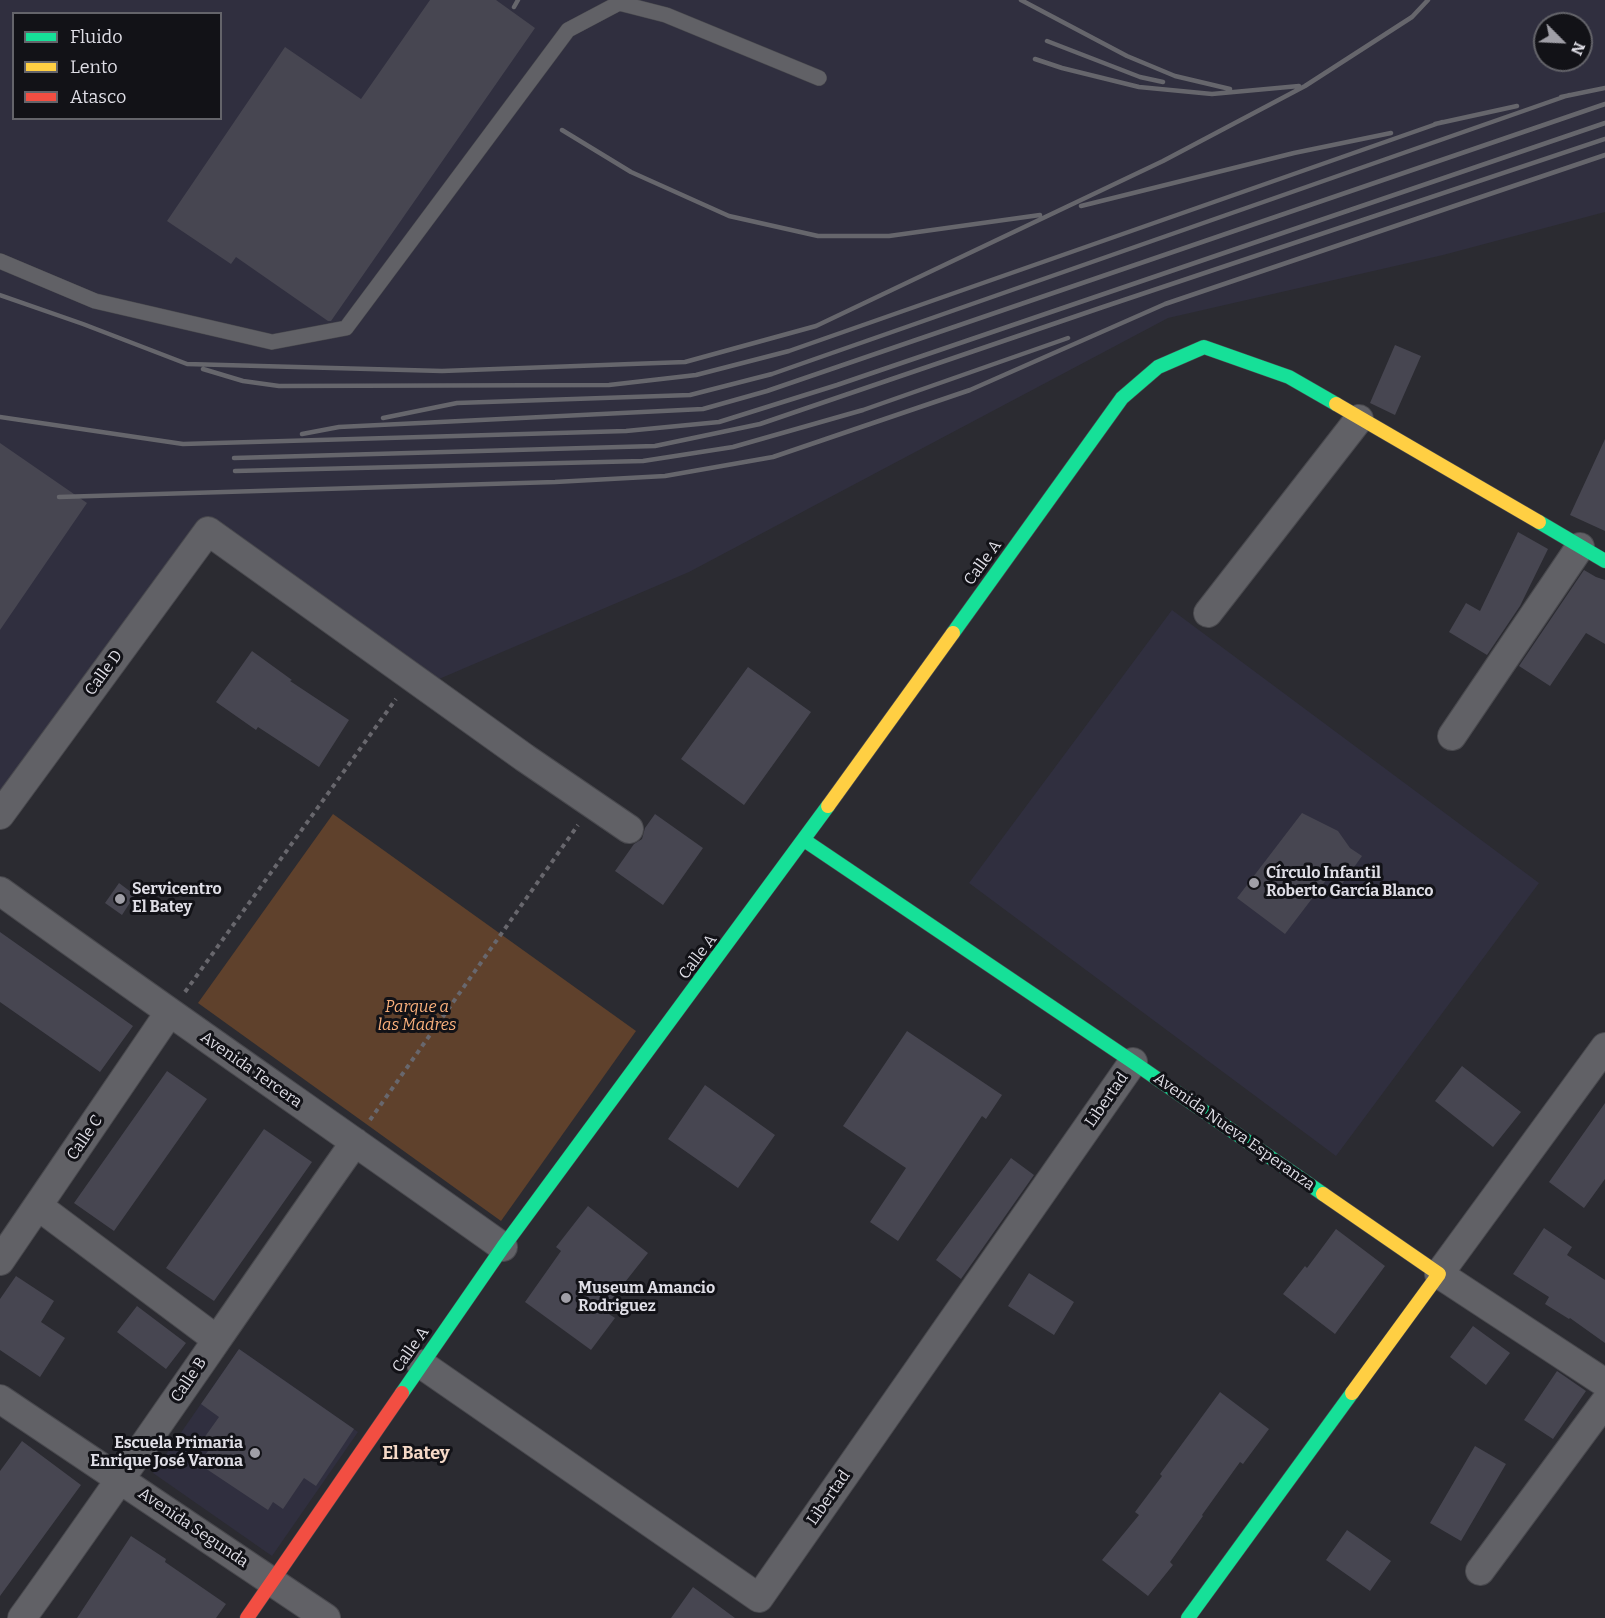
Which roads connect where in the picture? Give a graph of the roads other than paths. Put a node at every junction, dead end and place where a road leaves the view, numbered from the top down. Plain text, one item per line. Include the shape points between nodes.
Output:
1 (819, 78) dead end
2 (0, 261) edge
3 (1359, 419) junction
4 (1580, 547) junction
5 (1605, 561) edge
6 (1208, 613) dead end
7 (1452, 736) dead end
8 (0, 815) edge
9 (629, 830) dead end
10 (804, 840) junction
11 (0, 891) edge
12 (169, 1014) junction
13 (1605, 1047) edge
14 (1133, 1062) junction
15 (355, 1142) junction
16 (38, 1206) junction
17 (503, 1247) junction
18 (0, 1261) edge
19 (1438, 1274) junction
20 (216, 1339) junction
21 (422, 1364) junction
22 (1605, 1383) edge
23 (0, 1399) edge
24 (1605, 1402) edge
25 (121, 1480) junction
26 (1480, 1571) dead end
27 (273, 1581) junction
28 (22, 1618) edge
29 (248, 1618) edge
30 (326, 1618) edge
31 (1188, 1618) edge

1 - 2 lane via 666,15 620,3 568,30 346,328 272,342 95,301
3 - 4 street
3 - 6 street
3 - 10 street, Calle A via 1289,377 1204,347 1158,366 1122,398
4 - 5 street
4 - 7 street
8 - 9 street, Calle D via 208,531
10 - 14 street, Avenida Nueva Esperanza
10 - 17 street, Calle A
11 - 12 street, Avenida Tercera
12 - 15 street, Avenida Tercera
12 - 16 street, Calle C
13 - 19 street
14 - 19 street, Avenida Nueva Esperanza
14 - 21 street, Libertad via 759,1598
15 - 17 street, Avenida Tercera
15 - 20 street, Calle B
16 - 18 street, Calle C
16 - 20 street
17 - 21 street, Calle A
19 - 22 street, Avenida Nueva Esperanza
19 - 31 street
20 - 25 street, Calle B
21 - 27 street, Calle A
23 - 25 street, Avenida Segunda
24 - 26 street
25 - 27 street, Avenida Segunda
25 - 28 street, Calle B
27 - 29 street, Calle A
27 - 30 street, Avenida Segunda

